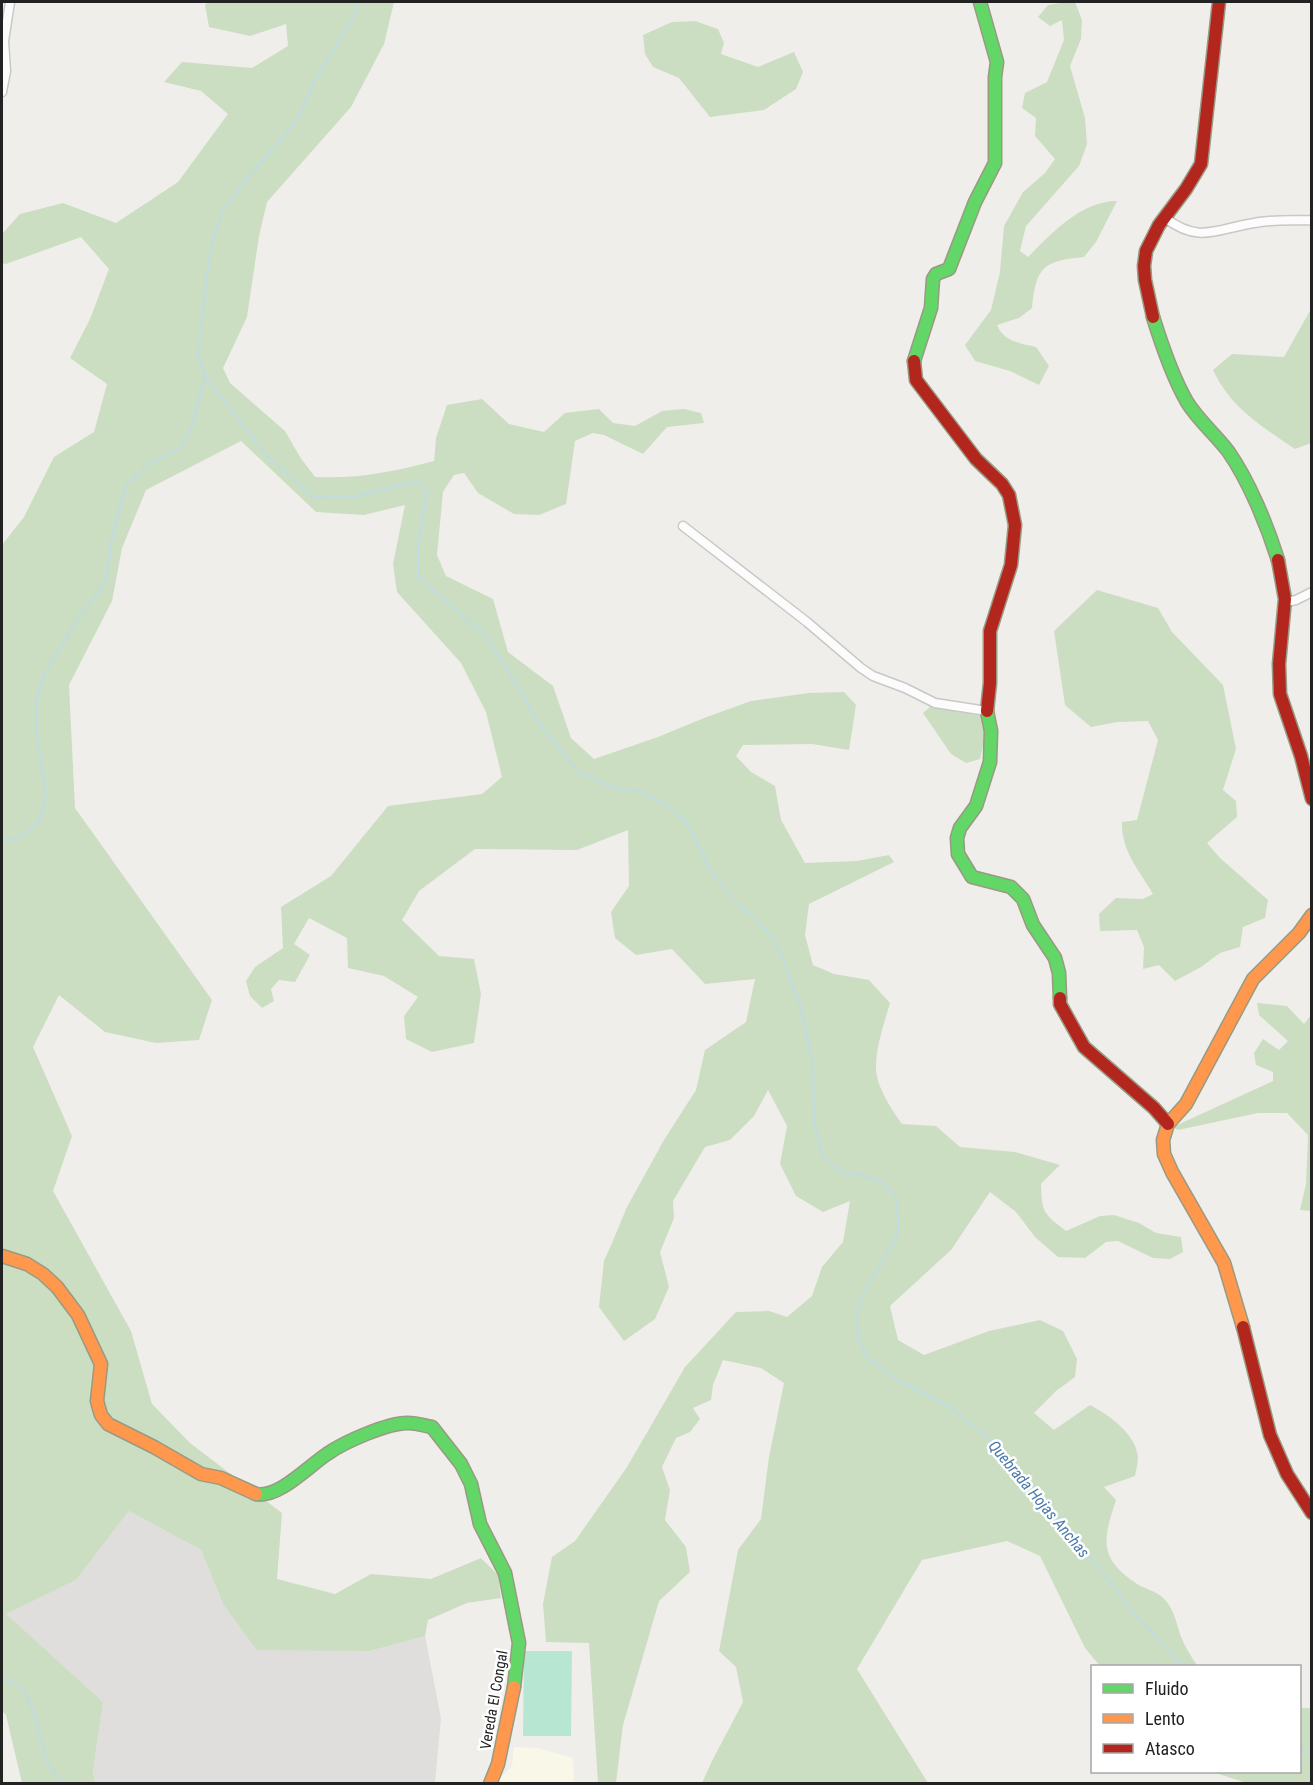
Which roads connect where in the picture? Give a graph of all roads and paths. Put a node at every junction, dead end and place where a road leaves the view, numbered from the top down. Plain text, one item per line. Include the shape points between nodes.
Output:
1 (10, 2) edge
2 (980, 2) edge
3 (1219, 2) edge
4 (3, 40) edge
5 (2, 92) edge
6 (1165, 218) junction
7 (1311, 220) edge
8 (683, 526) dead end
9 (1311, 592) edge
10 (1286, 602) junction
11 (987, 711) junction
12 (1311, 799) edge
13 (1311, 915) edge
14 (1168, 1124) junction
15 (2, 1256) edge
16 (1311, 1513) edge
17 (490, 1784) edge

1 - 4 street
2 - 11 street via 997,62 995,163 949,269 933,279 931,308 914,368 916,380 939,412 976,459 1002,484 1014,511 1011,565 990,631
3 - 6 street via 1201,164 1188,190
4 - 5 street via 6,71
6 - 7 street via 1178,228 1213,233 1256,222
6 - 10 street via 1151,238 1144,265 1147,290 1166,355 1188,404 1226,446 1238,467 1280,567
8 - 11 street via 861,668 935,703
9 - 10 street
10 - 12 street via 1279,686
11 - 14 street via 990,762 976,806 957,838 963,865 972,877 1011,887 1023,899 1033,925 1055,958 1060,1004 1084,1047
13 - 14 street via 1296,937 1253,980 1185,1104
14 - 16 street via 1164,1154 1224,1263 1250,1349 1269,1435
15 - 17 street, Vereda El Congal via 43,1274 78,1315 101,1364 97,1401 108,1424 201,1474 221,1478 252,1493 271,1493 328,1453 370,1433 409,1423 432,1427 461,1464 471,1484 480,1524 505,1573 519,1643 513,1692

